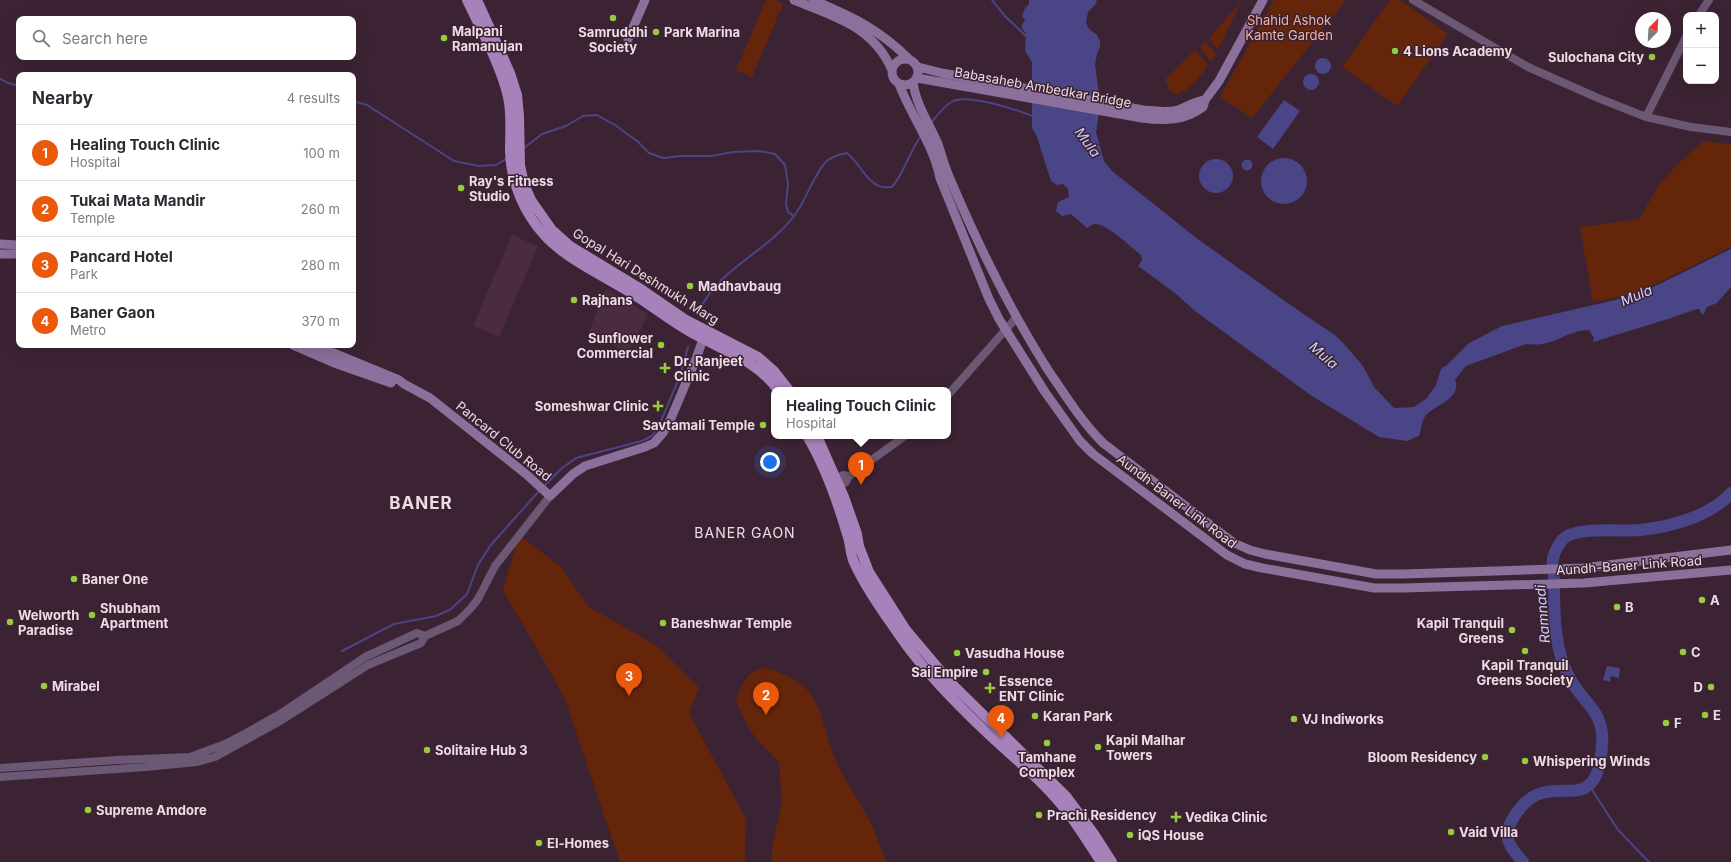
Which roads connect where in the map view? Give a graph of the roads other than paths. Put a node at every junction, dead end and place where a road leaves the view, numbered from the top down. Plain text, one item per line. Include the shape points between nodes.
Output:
1 (467, 0) edge
2 (477, 0) edge
3 (645, 0) edge
4 (794, 0) edge
5 (813, 0) edge
6 (1263, 0) edge
7 (1413, 0) edge
8 (1709, 0) edge
9 (1701, 12) edge
10 (628, 39) dead end
11 (1683, 43) edge
12 (908, 58) junction
13 (918, 67) junction
14 (892, 70) junction
15 (940, 77) junction
16 (915, 80) junction
17 (899, 84) junction
18 (1646, 117) junction
19 (920, 118) junction
20 (1731, 132) edge
21 (934, 144) junction
22 (515, 148) junction
23 (515, 166) junction
24 (0, 244) edge
25 (16, 245) edge
26 (0, 254) edge
27 (16, 254) edge
28 (1016, 318) junction
29 (1006, 329) junction
30 (703, 339) junction
31 (300, 348) edge
32 (321, 348) edge
33 (404, 384) junction
34 (775, 387) edge
35 (787, 387) edge
36 (951, 392) edge
37 (809, 439) edge
38 (818, 439) edge
39 (902, 439) edge
40 (834, 484) junction
41 (549, 495) junction
42 (1250, 550) junction
43 (1731, 550) edge
44 (1245, 564) junction
45 (1731, 570) edge
46 (425, 636) junction
47 (0, 768) edge
48 (0, 777) edge
49 (1101, 862) edge
50 (1112, 862) edge

1 - 22 main road, Gopal Hari Deshmukh Marg via 502,76 508,97
2 - 22 main road, Gopal Hari Deshmukh Marg via 510,73 515,90 519,116
3 - 10 main road
4 - 14 main road via 840,19 865,33 887,59
5 - 12 main road via 864,23 890,41
6 - 15 main road, Babasaheb Ambedkar Bridge via 1203,107 1180,118 1162,120 1142,114
7 - 18 street via 1528,67
8 - 9 street
11 - 18 street
12 - 13 main road
12 - 14 main road via 896,62
13 - 15 main road
13 - 16 main road
14 - 17 main road
15 - 16 main road
16 - 17 main road via 908,85
16 - 19 main road
17 - 19 main road
18 - 20 street via 1691,127
19 - 21 main road
21 - 28 main road, Aundh-Baner Link Road
21 - 29 main road, Aundh-Baner Link Road via 940,178 989,299
22 - 23 main road, Gopal Hari Deshmukh Marg
23 - 30 main road, Gopal Hari Deshmukh Marg via 516,187 524,204 539,228 554,244 564,253
23 - 35 main road, Gopal Hari Deshmukh Marg via 531,200 546,223 560,238 686,320 753,354 765,362
24 - 25 main road
26 - 27 main road
28 - 29 street
28 - 42 main road, Aundh-Baner Link Road via 1091,431 1117,454 1234,543
29 - 36 street
29 - 44 main road, Aundh-Baner Link Road via 1045,392 1080,441 1093,454 1227,555
30 - 34 main road, Gopal Hari Deshmukh Marg via 749,362
30 - 41 main road, Pancard Club Road via 668,423 654,443 585,466
31 - 33 main road, Pancard Club Road via 396,385
32 - 33 main road, Pancard Club Road
33 - 41 main road, Pancard Club Road via 430,398
37 - 40 main road
38 - 40 main road
39 - 40 street
40 - 49 main road via 854,563 899,635 952,698 1059,802
40 - 50 main road via 855,527 869,572 906,630 950,682 1062,792
41 - 46 street via 495,566 471,608 458,621
42 - 43 main road, Aundh-Baner Link Road via 1376,574 1583,568
42 - 44 main road
44 - 45 main road, Aundh-Baner Link Road via 1374,588 1584,583
46 - 47 street via 417,633 365,657 280,714 225,744 190,756
46 - 48 street via 421,642 368,665 282,720 215,757 197,762 146,767

